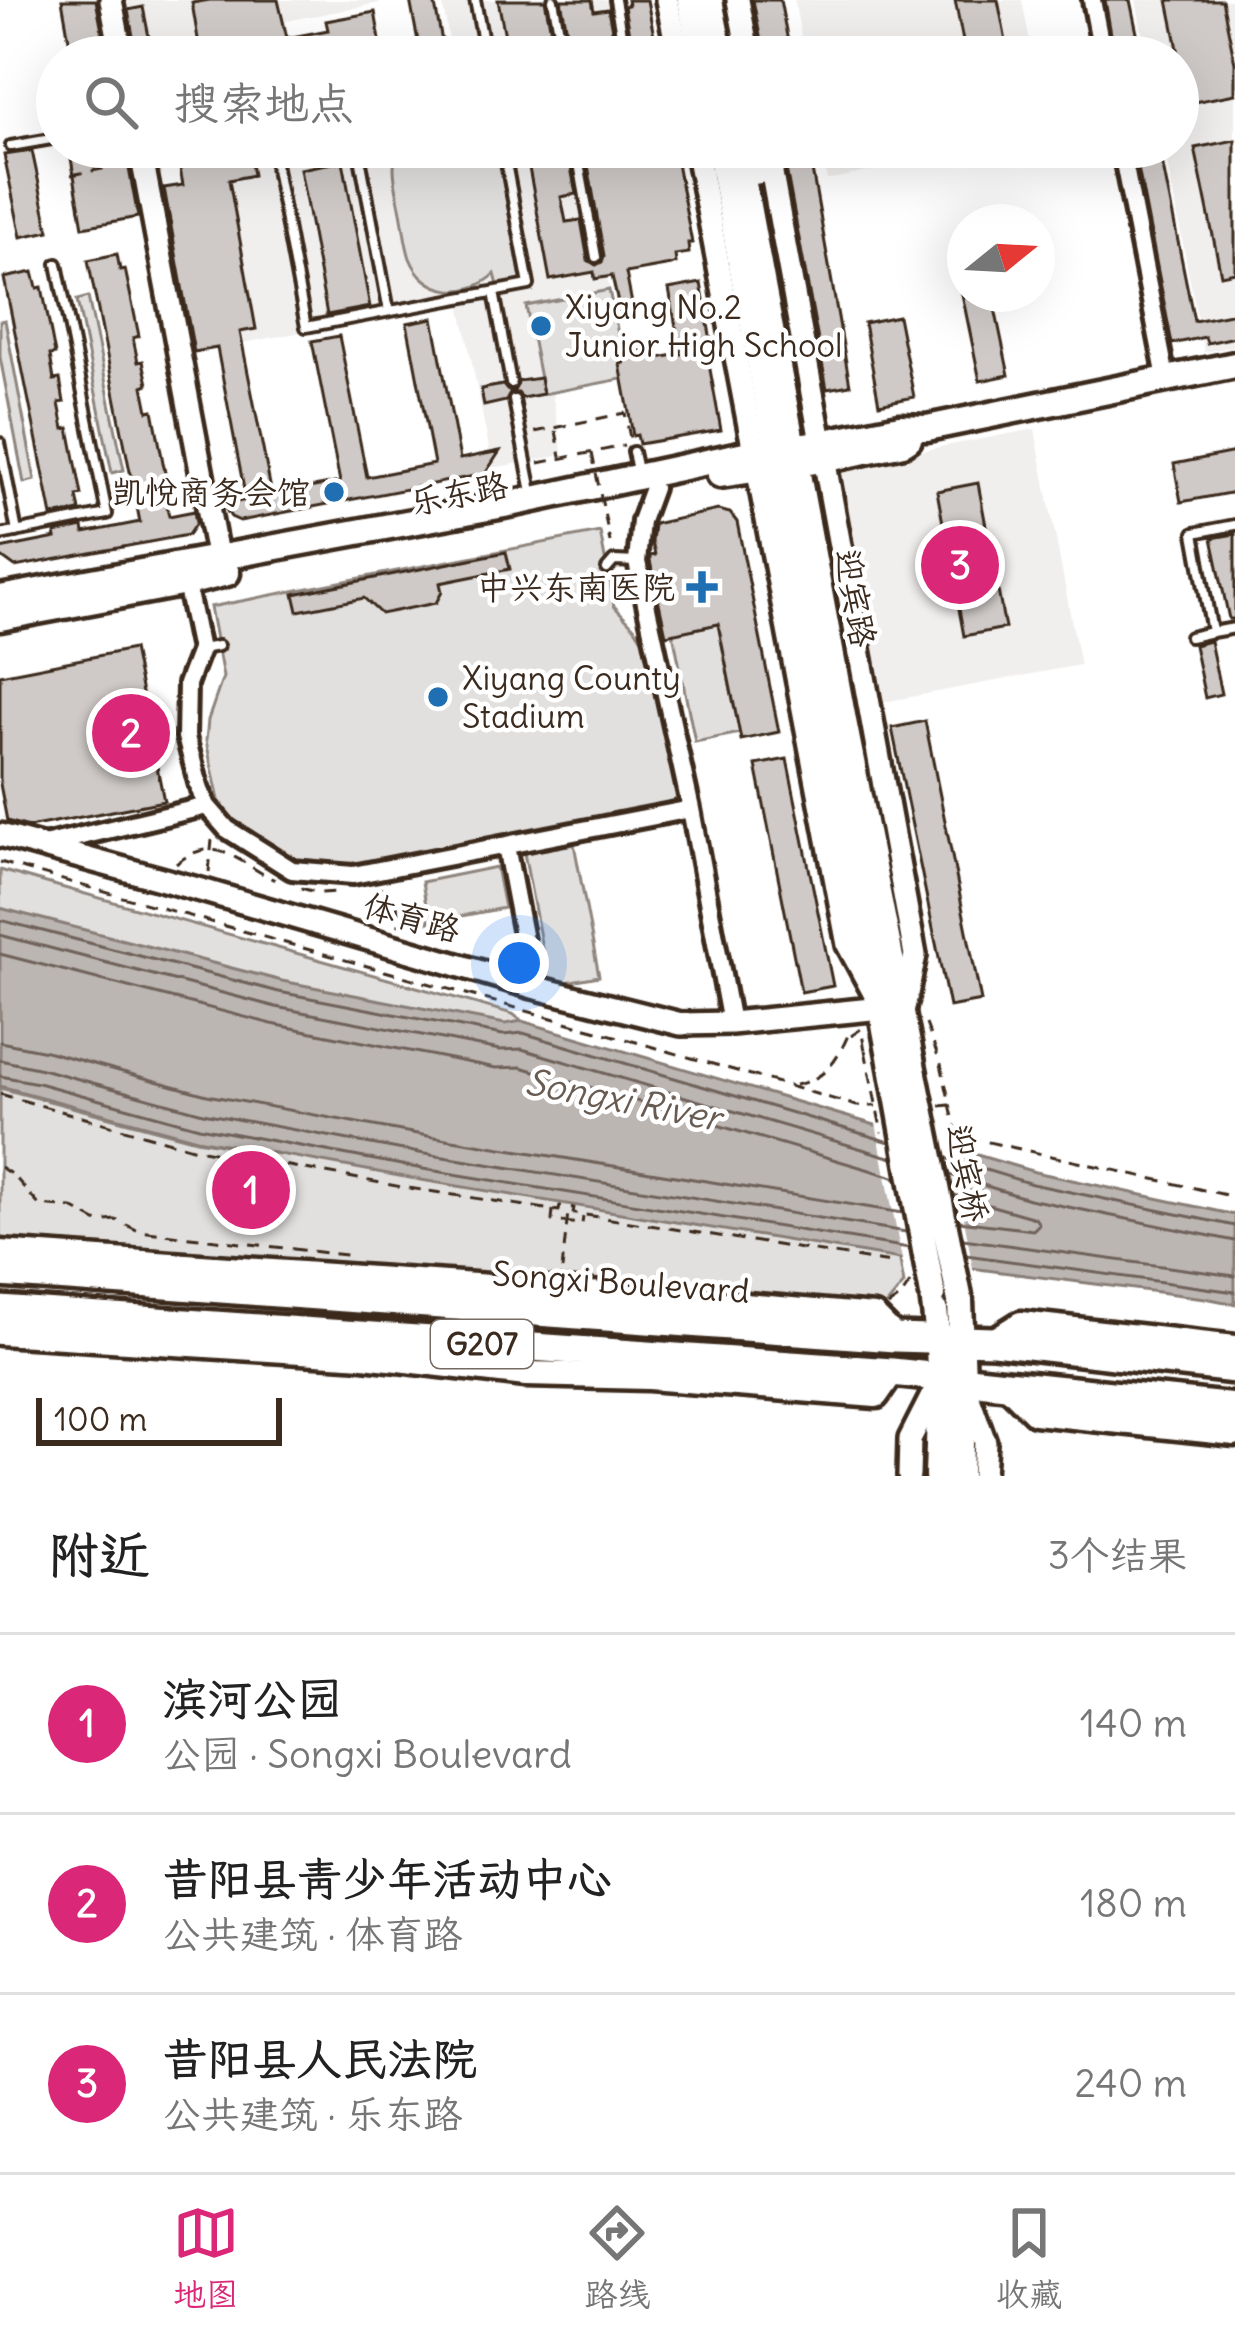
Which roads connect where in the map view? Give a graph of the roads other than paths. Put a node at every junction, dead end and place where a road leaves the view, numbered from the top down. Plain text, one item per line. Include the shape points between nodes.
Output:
1 (111, 0) edge
2 (475, 0) edge
3 (553, 0) edge
4 (615, 0) edge
5 (667, 0) edge
6 (690, 0) edge
7 (710, 0) edge
8 (738, 0) edge
9 (1092, 0) edge
10 (118, 36) edge
11 (482, 36) edge
12 (560, 36) edge
13 (621, 36) edge
14 (675, 36) edge
15 (697, 36) edge
16 (717, 36) edge
17 (745, 36) edge
18 (1099, 36) edge
19 (36, 142) edge
20 (11, 146) dead end
21 (144, 168) edge
22 (276, 168) edge
23 (362, 168) edge
24 (507, 168) edge
25 (580, 168) edge
26 (722, 168) edge
27 (770, 168) edge
28 (1125, 168) edge
29 (596, 257) dead end
30 (57, 263) dead end
31 (494, 292) junction
32 (389, 311) junction
33 (1235, 365) edge
34 (1166, 379) junction
35 (511, 383) dead end
36 (514, 400) dead end
37 (0, 443) edge
38 (633, 452) road end
39 (787, 456) junction
40 (636, 466) dead end
41 (653, 488) junction
42 (533, 499) junction
43 (1235, 525) edge
44 (17, 532) junction
45 (0, 535) edge
46 (218, 560) junction
47 (637, 562) junction
48 (607, 569) dead end
49 (186, 584) junction
50 (0, 598) edge
51 (0, 619) edge
52 (1235, 628) edge
53 (1212, 632) junction
54 (1190, 637) dead end
55 (838, 727) junction
56 (691, 809) junction
57 (211, 811) junction
58 (0, 835) edge
59 (42, 845) junction
60 (506, 846) junction
61 (533, 987) junction
62 (904, 1015) junction
63 (731, 1023) junction
64 (889, 1055) junction
65 (0, 1253) edge
66 (0, 1274) edge
67 (0, 1310) edge
68 (0, 1332) edge
69 (895, 1338) junction
70 (951, 1340) junction
71 (994, 1341) junction
72 (1235, 1348) edge
73 (1235, 1370) edge
74 (892, 1372) junction
75 (952, 1379) junction
76 (1008, 1384) junction
77 (1235, 1408) edge
78 (1235, 1433) edge
79 (909, 1476) edge
80 (937, 1476) edge
81 (960, 1476) edge
82 (983, 1476) edge

1 - 10 street
2 - 11 lane
3 - 12 lane
4 - 13 lane
5 - 14 street
6 - 15 main road
7 - 16 main road
8 - 17 street
9 - 18 street
19 - 20 lane
21 - 46 street
22 - 32 lane via 306,327
23 - 32 lane
24 - 31 lane via 529,285
25 - 29 lane
26 - 39 main road, 迎宾路
26 - 39 street
27 - 39 street
28 - 34 street
30 - 44 lane via 107,514
31 - 32 lane
31 - 35 lane
33 - 34 main road, 乐东路
34 - 39 main road, 乐东路
36 - 42 lane
37 - 44 lane
38 - 40 lane
39 - 41 main road, 乐东路
39 - 42 main road, 乐东路
39 - 55 main road, 迎宾路
39 - 55 street
41 - 47 street
41 - 49 main road, 乐东路
42 - 46 main road, 乐东路
43 - 53 lane via 1194,533
44 - 45 lane
46 - 50 main road, 乐东路
47 - 48 lane via 614,561
47 - 56 street
49 - 51 main road, 乐东路
49 - 57 street via 209,648 188,684 186,737
52 - 53 lane
53 - 54 lane
55 - 62 main road, 迎宾路
55 - 62 street via 915,955
56 - 60 street
56 - 63 street
57 - 59 street
57 - 60 street via 292,870 353,875
58 - 59 street, 体育路
59 - 61 street, 体育路
60 - 61 street
61 - 63 street, 体育路 via 680,1024
62 - 63 street, 体育路
62 - 64 main road, 迎宾路
64 - 70 main road, 迎宾桥, bridge via 922,1288
64 - 70 main road, 迎宾桥, bridge via 960,1300
65 - 69 main road via 874,1317
66 - 69 highway, Songxi Boulevard / G207
67 - 74 highway, G207
68 - 74 main road via 876,1395
69 - 70 highway, Songxi Boulevard / G207
70 - 71 highway, Songxi Boulevard / G207
70 - 75 main road
71 - 72 main road via 1021,1324
71 - 73 highway, Songxi Boulevard / G207
74 - 75 highway, G207
75 - 76 highway, G207
75 - 79 street via 910,1439
75 - 80 main road
75 - 81 main road
75 - 82 street via 985,1442
76 - 77 highway, G207
76 - 78 main road via 1035,1412

